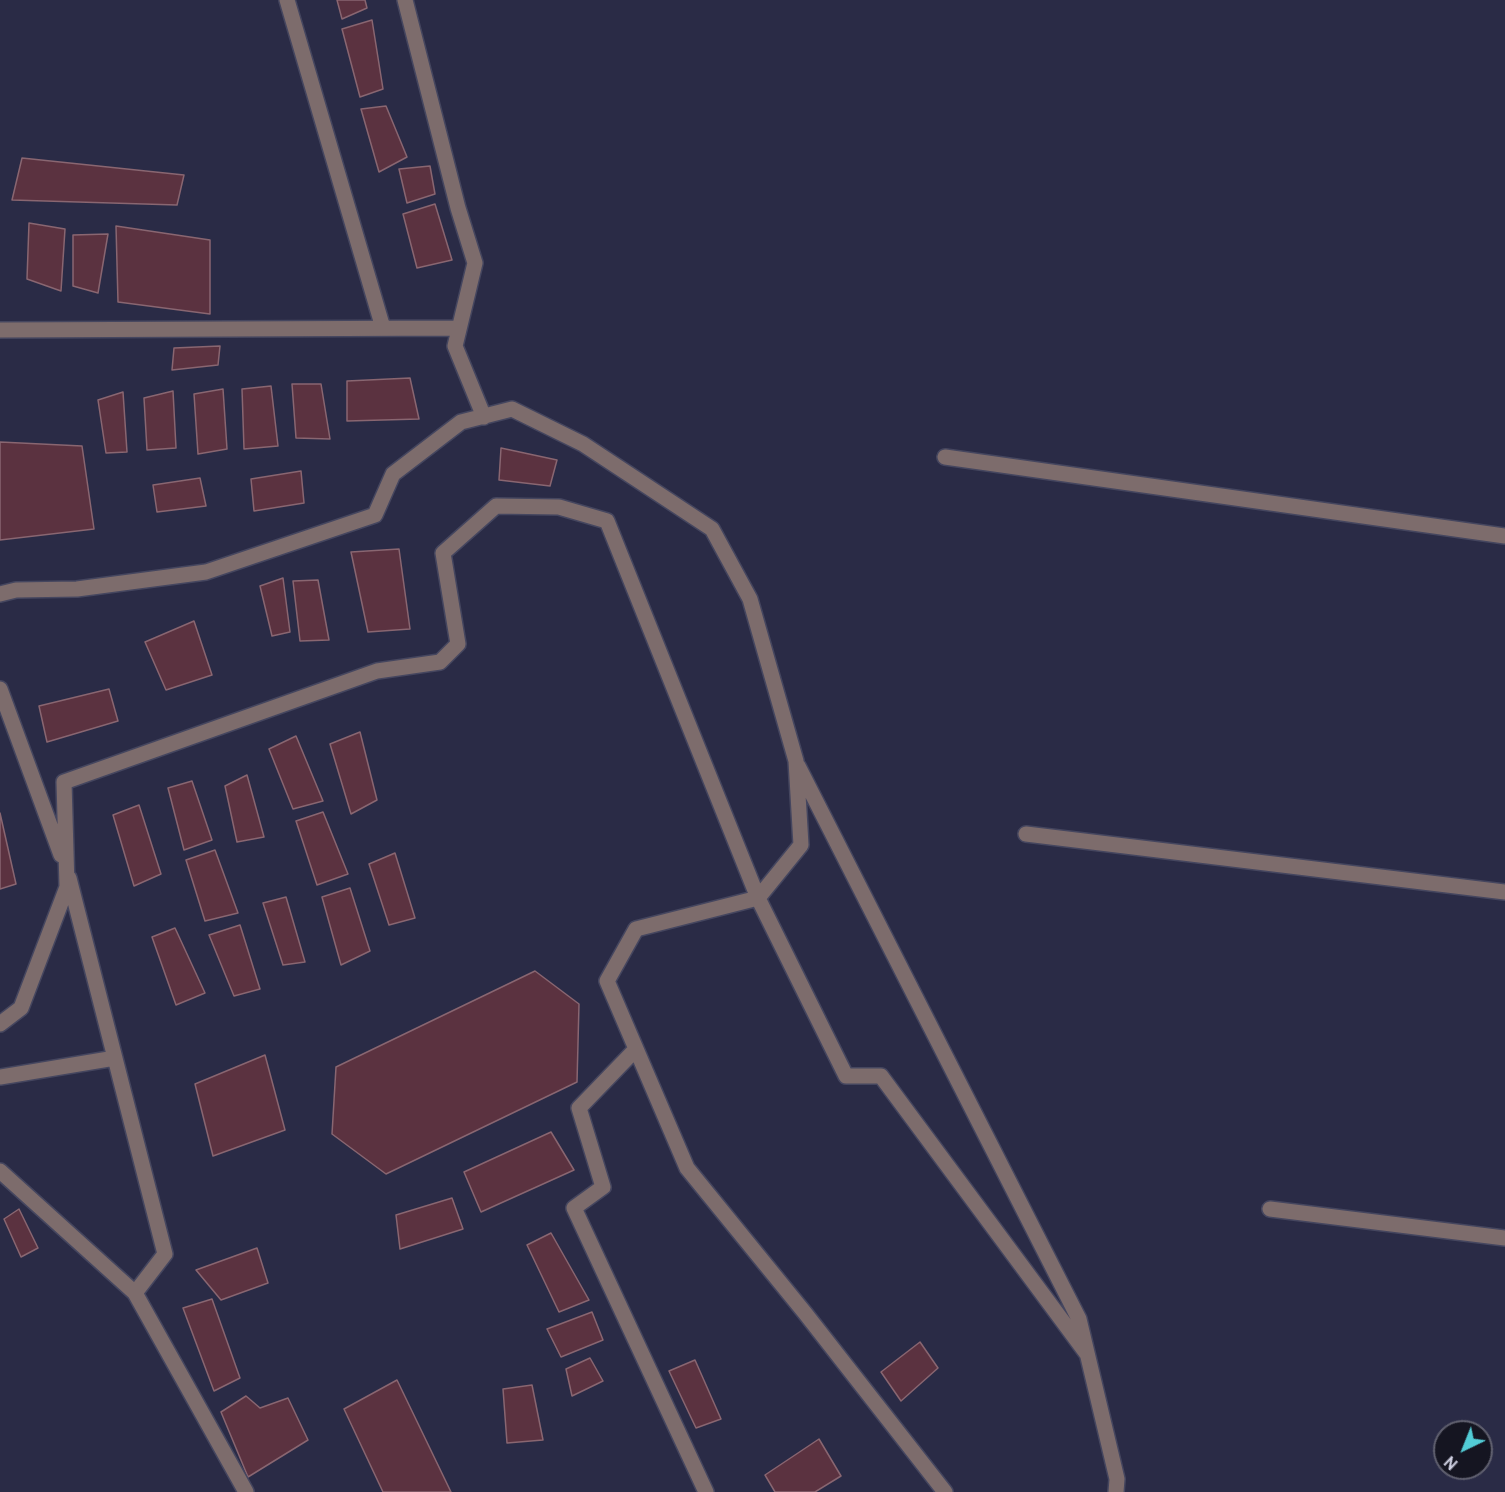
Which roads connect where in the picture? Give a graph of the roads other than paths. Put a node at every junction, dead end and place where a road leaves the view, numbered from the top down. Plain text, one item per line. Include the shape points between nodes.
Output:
1 (287, 0) edge
2 (405, 0) edge
3 (383, 328) junction
4 (459, 328) junction
5 (0, 330) edge
6 (484, 417) junction
7 (945, 458) dead end
8 (1505, 536) edge
9 (0, 594) edge
10 (0, 689) edge
11 (796, 761) junction
12 (1026, 834) dead end
13 (66, 867) junction
14 (1505, 891) edge
15 (758, 898) junction
16 (0, 1024) edge
17 (636, 1049) junction
18 (115, 1058) junction
19 (0, 1077) edge
20 (0, 1171) edge
21 (1270, 1209) dead end
22 (1505, 1238) edge
23 (135, 1293) junction
24 (1087, 1354) junction
25 (1114, 1488) edge
26 (246, 1492) edge
27 (706, 1492) edge
28 (945, 1492) edge

1 - 3 street
2 - 4 street via 475,263
3 - 4 street
3 - 5 street
4 - 6 street via 455,346
6 - 9 street via 461,423 393,474 375,515 206,572 77,590 16,590
6 - 11 street via 512,410 583,444 712,529 750,599
7 - 8 street
10 - 13 street
11 - 15 street via 801,845
11 - 24 street via 1079,1319
12 - 14 street
13 - 15 street via 64,782 377,671 440,663 458,644 442,553 496,506 559,507 608,521
13 - 16 street via 67,887 21,1008
13 - 18 street
15 - 17 street via 636,929 607,981
15 - 24 street via 846,1076 881,1076
17 - 27 street via 579,1107 603,1187 574,1208
17 - 28 street via 687,1167
18 - 19 street
18 - 23 street via 165,1254
20 - 23 street
21 - 22 street
23 - 26 street
24 - 25 street

